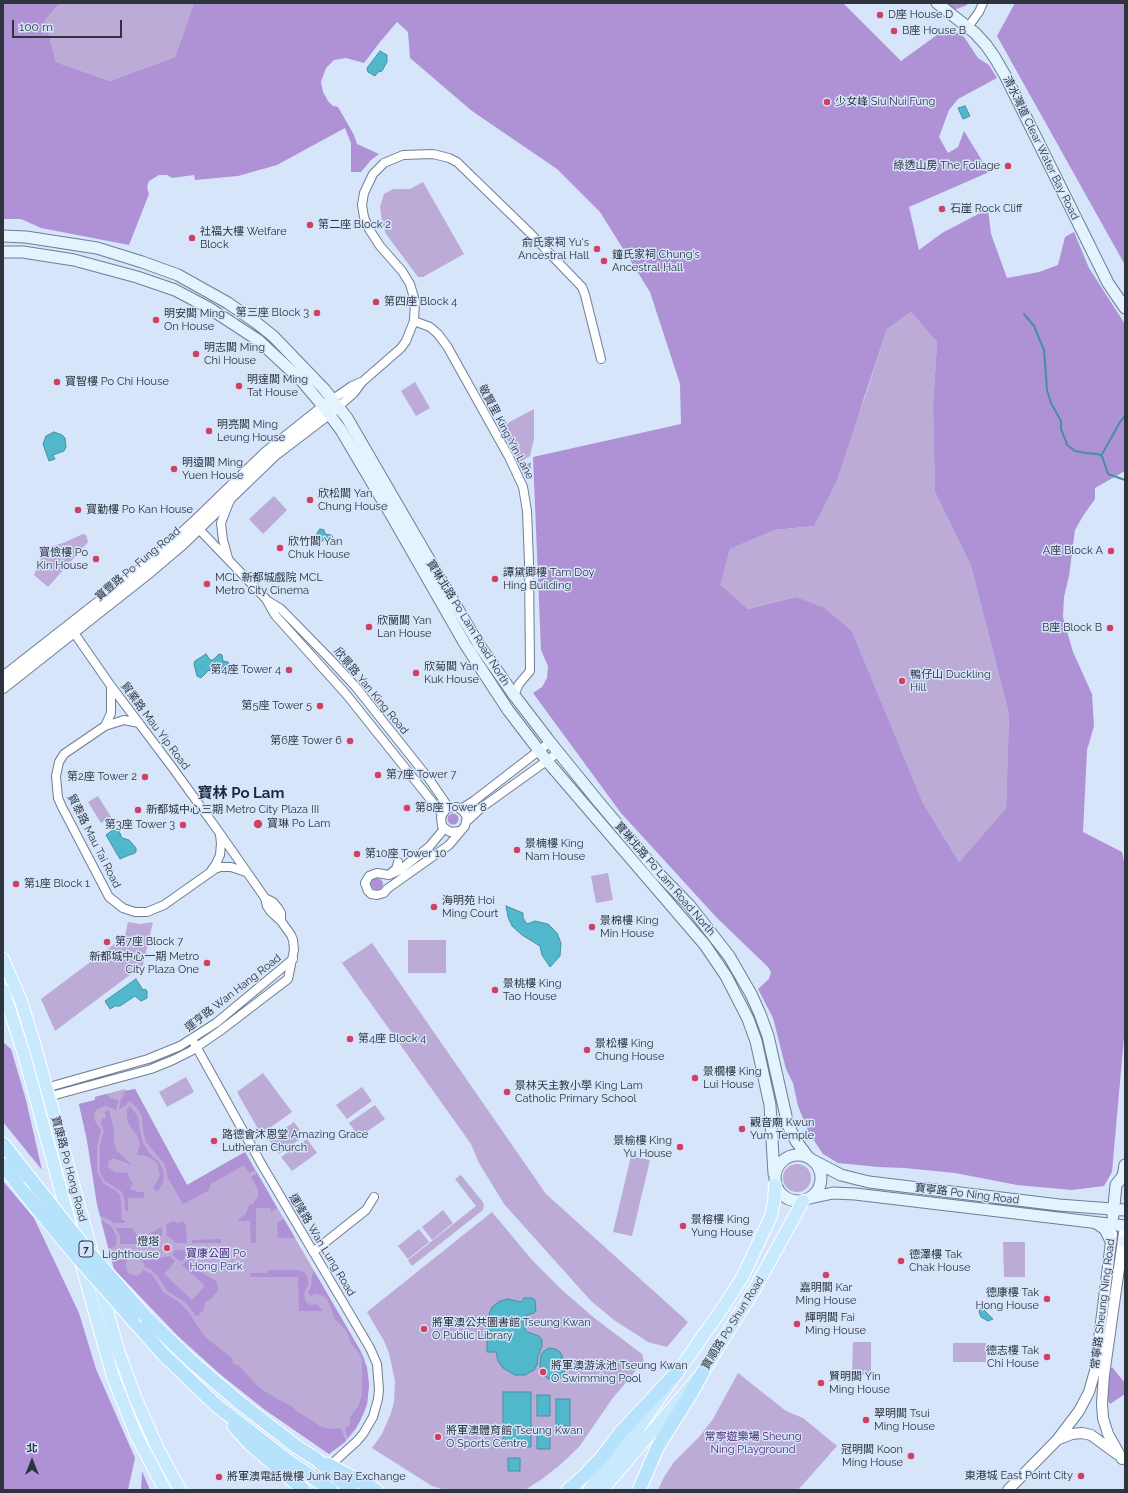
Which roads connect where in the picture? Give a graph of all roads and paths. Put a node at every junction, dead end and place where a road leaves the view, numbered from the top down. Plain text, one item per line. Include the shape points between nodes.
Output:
1 (937, 3) edge
2 (983, 3) edge
3 (968, 27) junction
4 (3, 236) edge
5 (3, 252) edge
6 (1125, 308) edge
7 (414, 321) junction
8 (600, 359) dead end
9 (335, 403) junction
10 (326, 410) junction
11 (230, 499) junction
12 (196, 526) junction
13 (228, 559) junction
14 (266, 599) junction
15 (71, 629) junction
16 (3, 677) edge
17 (111, 686) junction
18 (3, 688) edge
19 (514, 694) junction
20 (139, 723) junction
21 (105, 726) junction
22 (550, 742) junction
23 (539, 751) junction
24 (559, 752) junction
25 (547, 761) junction
26 (449, 808) junction
27 (461, 809) junction
28 (442, 814) junction
29 (467, 821) junction
30 (444, 829) junction
31 (460, 831) junction
32 (219, 832) junction
33 (398, 862) dead end
34 (211, 872) junction
35 (248, 874) junction
36 (389, 874) junction
37 (3, 959) edge
38 (293, 960) junction
39 (3, 990) edge
40 (192, 1039) junction
41 (197, 1048) junction
42 (48, 1092) junction
43 (35, 1096) junction
44 (3, 1144) edge
45 (811, 1159) junction
46 (3, 1165) edge
47 (1124, 1174) edge
48 (775, 1180) junction
49 (1114, 1196) junction
50 (374, 1197) dead end
51 (807, 1199) junction
52 (1100, 1207) junction
53 (1114, 1209) junction
54 (1125, 1210) edge
55 (1096, 1223) junction
56 (1112, 1224) junction
57 (1125, 1226) edge
58 (1124, 1241) edge
59 (1111, 1242) junction
60 (313, 1252) junction
61 (142, 1322) junction
62 (677, 1372) junction
63 (702, 1372) junction
64 (216, 1405) junction
65 (1057, 1440) junction
66 (316, 1459) junction
67 (1124, 1460) edge
68 (288, 1461) junction
69 (335, 1461) tunnel mouth
70 (165, 1490) edge
71 (180, 1490) edge
72 (298, 1490) edge
73 (320, 1490) edge
74 (331, 1490) edge
75 (351, 1490) edge
76 (376, 1490) edge
77 (568, 1490) edge
78 (589, 1490) edge
79 (602, 1490) edge
80 (639, 1490) edge
81 (1008, 1490) edge

1 - 3 main road, 清水灣道 Clear Water Bay Road
2 - 3 street via 980,12
3 - 6 main road, 清水灣道 Clear Water Bay Road via 986,45 1000,66 1105,278
4 - 9 main road, 寶琳北路 Po Lam Road North via 97,248 161,268 199,286 241,311 273,336
5 - 10 main road, 寶琳北路 Po Lam Road North via 23,252 74,260 174,290 209,308 258,340 301,380
7 - 8 street via 415,301 410,284 369,229 364,217 362,198 369,180 384,163 411,153 433,154 449,158 463,167 582,287
7 - 9 street via 401,348 362,382 354,393
7 - 19 street, 敬賢里 King Yin Lane via 430,327 448,347 523,487 527,511 529,562 530,671
9 - 10 street, 寶豐路 Po Fung Road
9 - 19 main road, 寶琳北路 Po Lam Road North via 361,441 456,606
10 - 11 street, 寶豐路 Po Fung Road
10 - 12 street, 寶豐路 Po Fung Road via 264,454
10 - 23 main road, 寶琳北路 Po Lam Road North via 341,430 465,644 508,710
11 - 12 street, 寶豐路 Po Fung Road
11 - 13 street, 欣景路 Yan King Road via 221,523
12 - 13 street, 欣景路 Yan King Road
12 - 15 street, 寶豐路 Po Fung Road
13 - 14 street, 欣景路 Yan King Road
14 - 26 street, 欣景路 Yan King Road via 281,609 355,686
14 - 28 street, 欣景路 Yan King Road via 275,615 366,716
15 - 16 street, 寶豐路 Po Fung Road
15 - 17 street, 貿業路 Mau Yip Road
15 - 18 street, 寶豐路 Po Fung Road
17 - 20 street, 貿業路 Mau Yip Road
17 - 21 street via 111,713
19 - 22 main road, 寶琳北路 Po Lam Road North
20 - 21 street, 貿泰路 Mau Tai Road via 124,720
20 - 32 street, 貿業路 Mau Yip Road
21 - 34 street, 貿泰路 Mau Tai Road via 64,754 56,776 58,798 62,807 110,897 118,905 129,910 153,910
22 - 23 street
22 - 24 main road, 寶琳北路 Po Lam Road North
23 - 25 main road, 寶琳北路 Po Lam Road North
23 - 27 street
24 - 25 street
24 - 45 main road, 寶琳北路 Po Lam Road North via 632,843 690,906 729,956 751,994 768,1036 788,1125 796,1142
25 - 29 street
25 - 48 main road, 寶琳北路 Po Lam Road North via 676,910 726,976 756,1041 770,1105
26 - 27 street
26 - 28 street
27 - 29 street
28 - 30 street
29 - 31 street
30 - 31 street via 450,832
30 - 36 street via 429,847 400,870
31 - 36 street via 444,848 384,893 377,895 368,891 365,883 369,876 377,873
32 - 34 street, 貿泰路 Mau Tai Road via 220,855
32 - 35 street, 貿業路 Mau Yip Road
33 - 36 street via 396,869
34 - 35 street, 貿泰路 Mau Tai Road via 220,867 231,867
35 - 38 street, 貿業路 Mau Yip Road via 265,898 273,902 281,913 281,920 294,940
37 - 42 main road, 寶康路 Po Hong Road via 21,1002
38 - 40 street, 運亨路 Wan Hang Road via 216,1023
38 - 41 street, 運亨路 Wan Hang Road via 288,979
39 - 43 main road, 寶康路 Po Hong Road
40 - 41 street, 運隆路 Wan Lung Road
40 - 42 street, 運亨路 Wan Hang Road via 148,1059
41 - 42 street, 運亨路 Wan Hang Road via 151,1069
41 - 60 street, 運隆路 Wan Lung Road
42 - 43 street, 運亨路 Wan Hang Road
42 - 71 main road, 寶康路 Po Hong Road via 126,1373 149,1430
43 - 70 main road, 寶康路 Po Hong Road via 113,1377 136,1435
44 - 61 highway, 7, bridge
45 - 48 main road via 799,1155 787,1157 778,1165
45 - 51 main road via 820,1169 821,1182 816,1193
45 - 52 main road, 寶寧路 Po Ning Road via 841,1175 863,1181 1059,1205
46 - 61 highway, 7, bridge via 78,1258
47 - 49 main road via 1116,1185
48 - 51 main road via 778,1192 790,1200
48 - 62 main road, 寶順路 Po Shun Road via 769,1222 743,1276
49 - 52 main road
49 - 53 main road, 常寧路 Sheung Ning Road
50 - 60 street via 366,1210
51 - 55 main road, 寶寧路 Po Ning Road via 833,1193 856,1194
51 - 63 main road, 寶順路 Po Shun Road
52 - 53 main road, 寶寧路 Po Ning Road
53 - 54 main road, 寶寧路 Po Ning Road
53 - 56 main road, 常寧路 Sheung Ning Road
55 - 56 main road, 寶寧路 Po Ning Road
55 - 59 main road via 1105,1229
56 - 57 main road, 寶寧路 Po Ning Road
56 - 59 street, 常寧路 Sheung Ning Road
57 - 58 street, 常寧路 Sheung Ning Road
58 - 67 street, 常寧路 Sheung Ning Road via 1116,1285 1102,1403 1108,1434
59 - 65 street, 常寧路 Sheung Ning Road via 1095,1371 1089,1392 1079,1411
60 - 69 street, 運隆路 Wan Lung Road via 370,1348 378,1373 378,1399 373,1417 357,1441
61 - 64 highway, 7 via 163,1354
61 - 66 highway, 7 via 239,1402
62 - 77 highway via 621,1432 602,1457
62 - 78 main road, 寶順路 Po Shun Road via 628,1443
63 - 79 main road, 寶順路 Po Shun Road
63 - 80 highway via 658,1446
64 - 68 highway, 7
64 - 72 highway via 249,1443
65 - 67 street via 1072,1434 1091,1435
65 - 81 street, 常寧路 Sheung Ning Road
66 - 75 highway, 7
66 - 76 highway
68 - 73 highway
68 - 74 highway, 7

